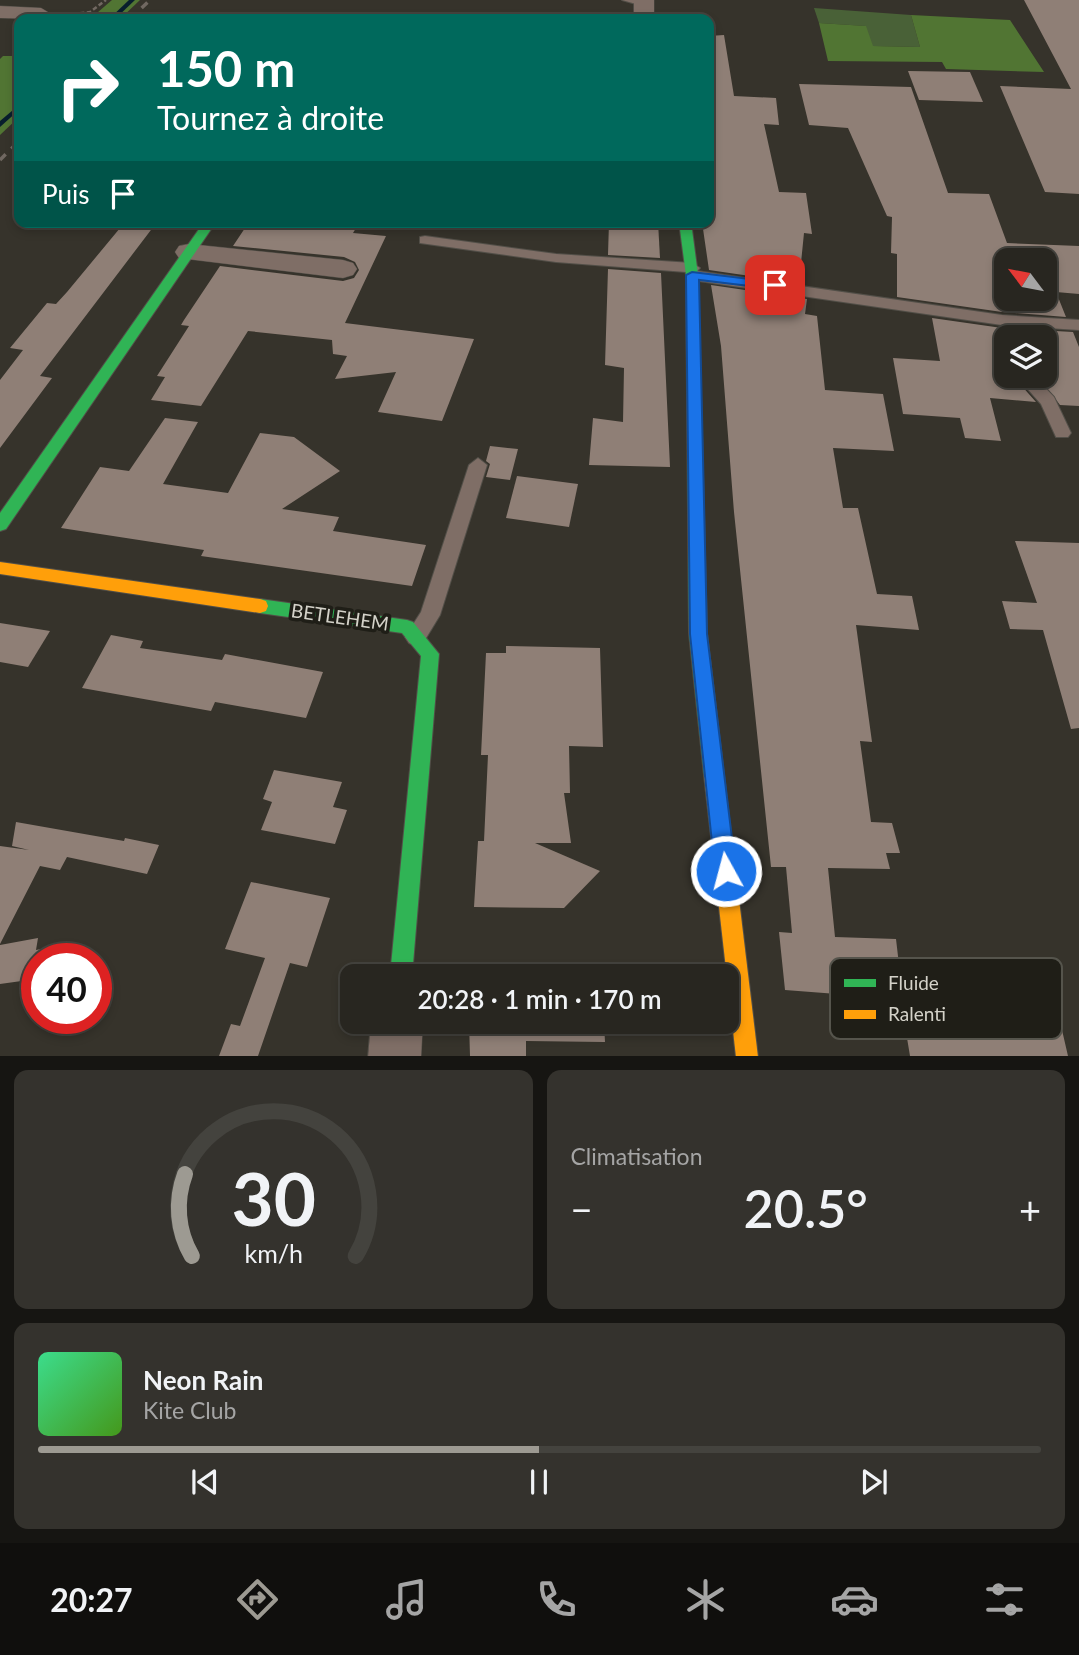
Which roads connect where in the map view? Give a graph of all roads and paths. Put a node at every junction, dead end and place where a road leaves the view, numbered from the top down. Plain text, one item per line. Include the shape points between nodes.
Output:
1 (106, 0) edge
2 (0, 12) edge
3 (41, 14) joint
4 (206, 228) edge
5 (686, 228) edge
6 (425, 240) dead end
7 (190, 253) junction
8 (343, 269) dead end
9 (692, 272) junction
10 (1003, 320) junction
11 (1079, 324) edge
12 (1005, 325) edge
13 (1036, 388) edge
14 (1062, 433) dead end
15 (478, 465) dead end
16 (0, 525) edge
17 (0, 568) edge
18 (416, 637) junction
19 (402, 964) edge
20 (396, 1034) edge
21 (394, 1056) edge
22 (747, 1056) edge

1 - 3 path via 82,14
2 - 3 street
4 - 7 street
5 - 9 street
6 - 9 lane
7 - 8 street
7 - 16 street
9 - 10 lane
9 - 22 street via 698,634
10 - 11 lane
10 - 12 lane
13 - 14 lane via 1048,401
15 - 18 lane via 430,615
17 - 18 street, BETLEHEM via 407,627
18 - 19 street, BETLEHEM via 430,654
20 - 21 street

